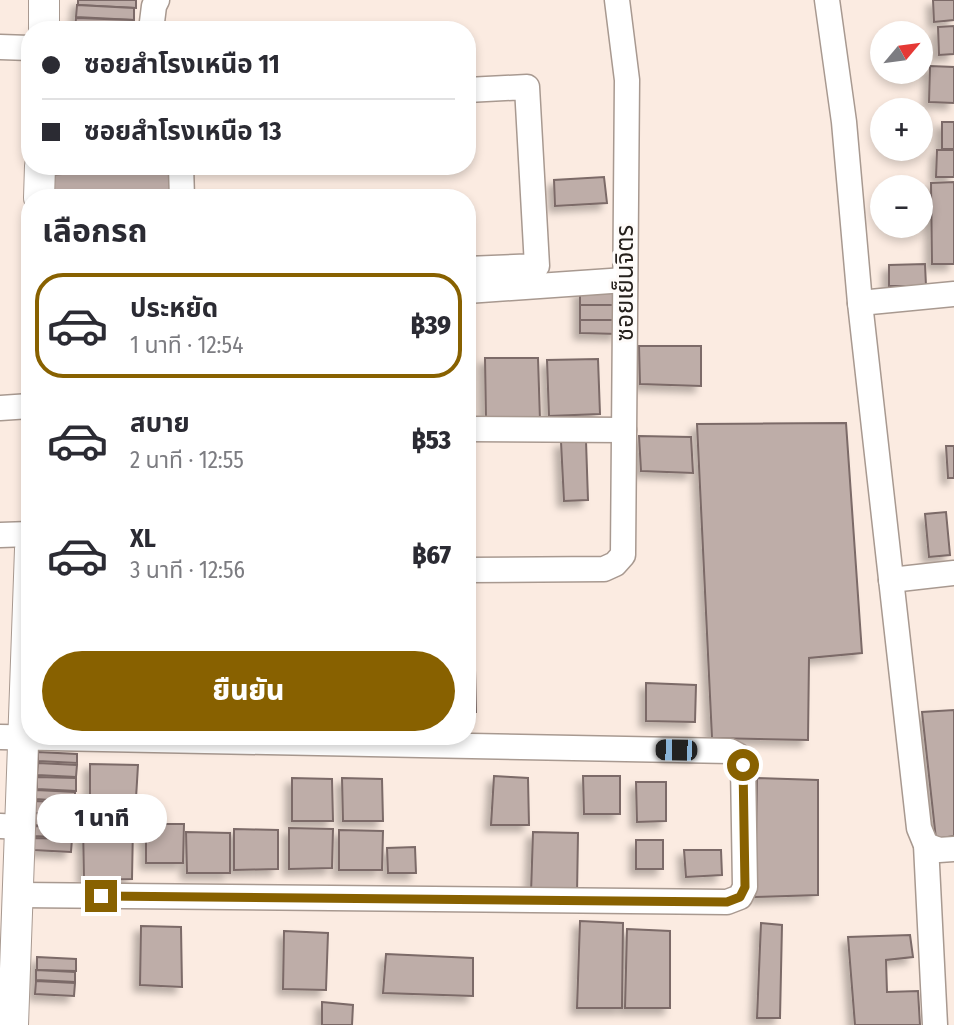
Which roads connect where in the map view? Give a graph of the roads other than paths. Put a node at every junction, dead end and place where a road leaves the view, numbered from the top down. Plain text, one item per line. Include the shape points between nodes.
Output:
1 (44, 0) edge
2 (157, 0) edge
3 (617, 0) edge
4 (827, 0) edge
5 (44, 21) edge
6 (152, 21) edge
7 (0, 47) edge
8 (21, 48) edge
9 (476, 90) edge
10 (476, 269) edge
11 (625, 280) junction
12 (476, 290) edge
13 (954, 294) edge
14 (860, 303) junction
15 (21, 407) edge
16 (0, 408) edge
17 (476, 429) edge
18 (624, 430) junction
19 (21, 534) edge
20 (0, 535) edge
21 (476, 570) edge
22 (954, 573) edge
23 (891, 580) junction
24 (21, 652) edge
25 (12, 738) edge
26 (399, 745) edge
27 (11, 827) edge
28 (926, 845) junction
29 (954, 849) edge
30 (12, 908) edge
31 (13, 1025) edge
32 (935, 1025) edge

1 - 5 main road
2 - 6 street
3 - 11 street, ซอยเย็นจิตร via 627,80
4 - 14 street via 844,122
7 - 8 street
9 - 10 street via 527,87 537,266
11 - 12 street
11 - 18 street, ซอยเย็นจิตร
13 - 14 street
14 - 23 street
15 - 16 street
17 - 18 street
18 - 21 street, ซอยเย็นจิตร via 623,555 615,564 604,569
19 - 20 street
22 - 23 street
23 - 28 street via 919,828
24 - 25 main road
25 - 27 main road
26 - 30 street via 730,751 743,765 745,887 740,897 727,902
27 - 30 main road
28 - 29 street
28 - 32 street
30 - 31 main road

